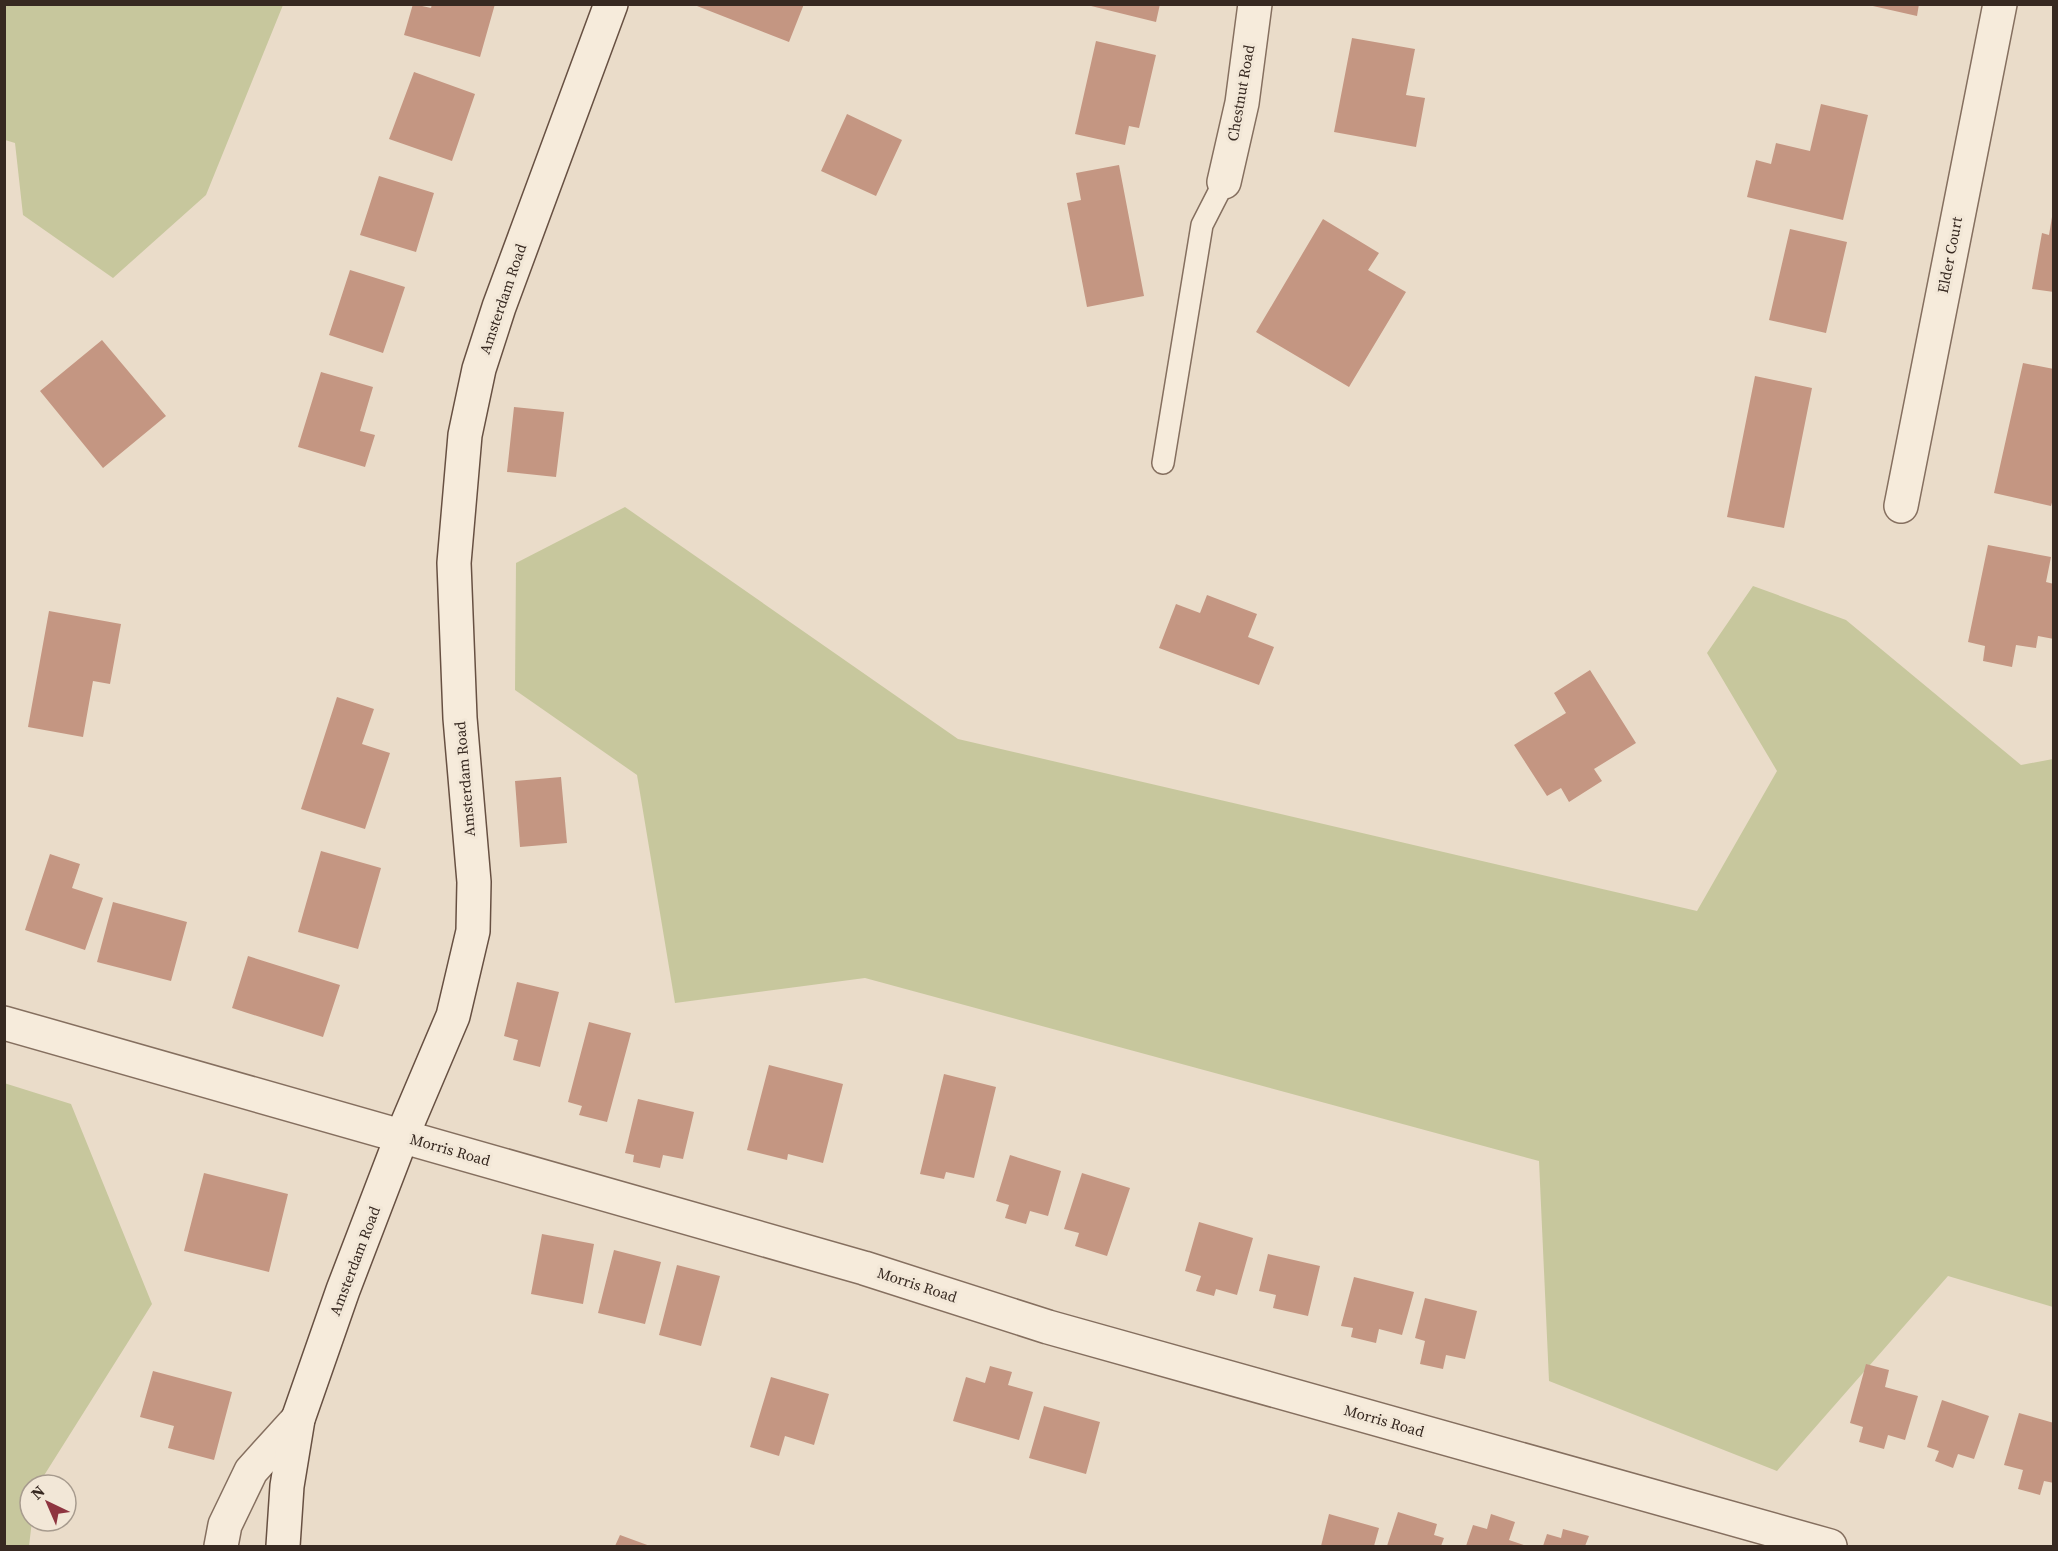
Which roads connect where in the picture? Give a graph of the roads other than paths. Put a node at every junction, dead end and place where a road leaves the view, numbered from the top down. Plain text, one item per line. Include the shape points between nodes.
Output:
1 (611, 4) edge
2 (1255, 4) edge
3 (2000, 4) edge
4 (1224, 182) joint
5 (1163, 463) dead end
6 (1901, 506) dead end
7 (4, 1023) edge
8 (402, 1136) junction
9 (298, 1419) junction
10 (221, 1546) edge
11 (284, 1546) edge
12 (1830, 1546) edge

1 - 8 street, Amsterdam Road via 499,307 479,369 465,435 454,563 460,718 474,882 473,931 453,1016
2 - 4 street, Chestnut Road via 1242,103
3 - 6 street, Elder Court
4 - 5 lane via 1202,225
7 - 8 street, Morris Road
8 - 9 street, Amsterdam Road
8 - 12 street, Morris Road via 864,1268 1059,1330
9 - 10 street via 251,1471 225,1524
9 - 11 street, Amsterdam Road via 287,1486

